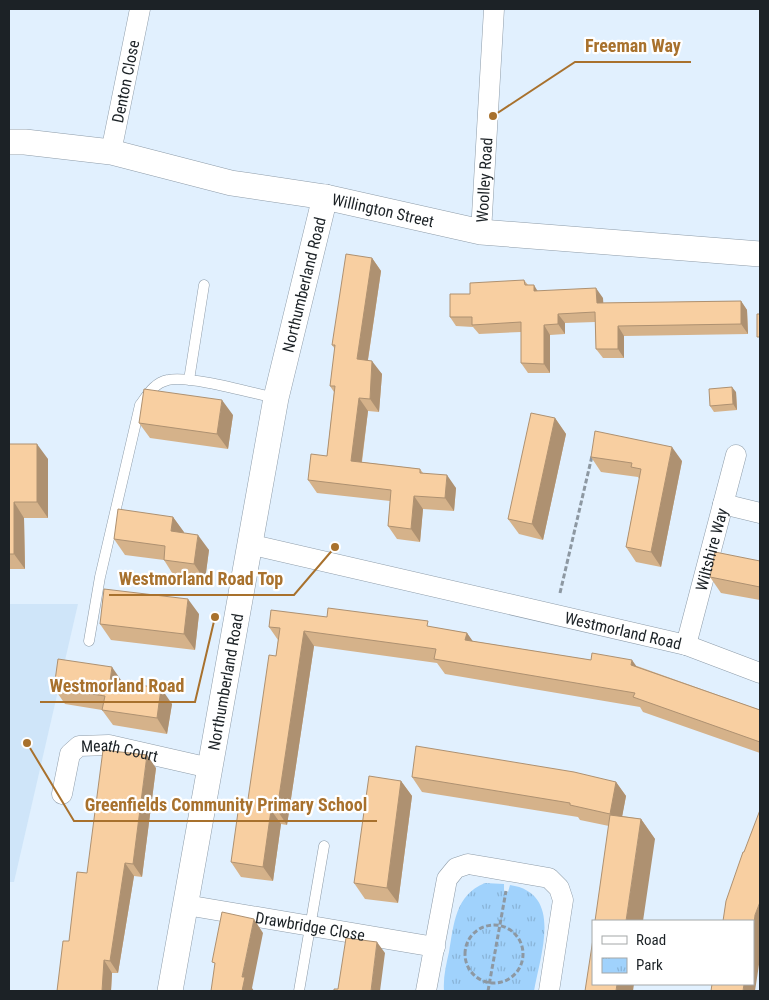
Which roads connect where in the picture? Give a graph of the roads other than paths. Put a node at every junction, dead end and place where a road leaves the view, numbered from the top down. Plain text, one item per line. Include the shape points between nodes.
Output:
1 (140, 9) edge
2 (494, 9) edge
3 (9, 142) edge
4 (111, 152) junction
5 (325, 197) junction
6 (481, 232) junction
7 (760, 254) edge
8 (204, 285) dead end
9 (189, 380) junction
10 (276, 398) junction
11 (736, 455) dead end
12 (723, 504) junction
13 (760, 512) edge
14 (250, 544) junction
15 (89, 641) dead end
16 (686, 645) junction
17 (760, 673) edge
18 (210, 768) junction
19 (62, 794) dead end
20 (324, 846) dead end
21 (186, 906) junction
22 (309, 926) junction
23 (435, 948) junction
24 (170, 991) edge
25 (299, 991) edge
26 (426, 991) edge
27 (549, 991) edge

1 - 4 street, Denton Close
2 - 6 street, Woolley Road
3 - 4 street, Willington Street
4 - 5 street, Willington Street via 231,183
5 - 6 street, Willington Street
5 - 10 street, Northumberland Road
6 - 7 street, Willington Street
8 - 9 lane
9 - 10 lane
9 - 15 lane via 168,380 152,387 140,405 100,577
10 - 14 street, Northumberland Road
11 - 12 street, Wiltshire Way
12 - 13 street
12 - 16 street, Wiltshire Way
14 - 16 street, Westmorland Road
14 - 18 street, Northumberland Road
16 - 17 street, Westmorland Road
18 - 19 street, Meath Court via 109,745 79,746 70,754
18 - 21 street, Northumberland Road
20 - 22 lane
21 - 22 street, Drawbridge Close
21 - 24 street, Northumberland Road
22 - 23 street, Drawbridge Close
22 - 25 lane
23 - 26 street
23 - 27 street via 447,879 456,868 468,864 549,878 559,888 563,900

